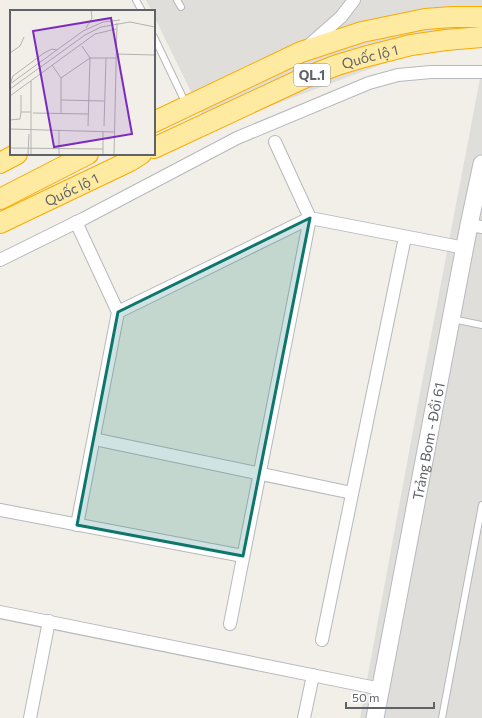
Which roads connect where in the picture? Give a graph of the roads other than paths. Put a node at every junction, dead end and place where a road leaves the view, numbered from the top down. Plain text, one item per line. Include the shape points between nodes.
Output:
1 (136, 0) edge
2 (177, 0) edge
3 (354, 0) edge
4 (181, 7) dead end
5 (141, 10) edge
6 (482, 17) edge
7 (482, 37) edge
8 (155, 39) edge
9 (301, 52) junction
10 (482, 72) edge
11 (187, 106) junction
12 (155, 122) edge
13 (275, 142) dead end
14 (155, 148) edge
15 (15, 155) edge
16 (86, 155) edge
17 (133, 156) edge
18 (0, 163) edge
19 (482, 164) edge
20 (53, 197) junction
21 (0, 199) edge
22 (310, 218) junction
23 (76, 222) junction
24 (0, 223) edge
25 (476, 226) edge
26 (406, 236) junction
27 (0, 237) edge
28 (465, 248) junction
29 (0, 260) edge
30 (118, 312) junction
31 (452, 319) junction
32 (482, 325) edge
33 (94, 439) junction
34 (259, 474) junction
35 (352, 493) junction
36 (482, 505) edge
37 (0, 510) edge
38 (77, 525) junction
39 (479, 537) edge
40 (243, 556) junction
41 (0, 612) edge
42 (49, 622) junction
43 (230, 624) dead end
44 (322, 640) dead end
45 (313, 675) junction
46 (381, 689) junction
47 (30, 718) edge
48 (304, 718) edge
49 (375, 718) edge
50 (442, 718) edge

1 - 5 lane
2 - 4 lane
3 - 9 street via 341,17
6 - 9 highway, Quốc lộ 1 / QL.1 via 425,19 393,25 362,32
7 - 14 highway, Quốc lộ 1 / QL.1 via 411,45 336,65
8 - 11 lane
9 - 11 highway, Quốc lộ 1 / QL.1
10 - 23 street via 398,75 369,83 237,138
11 - 12 highway, Quốc lộ 1 / QL.1
13 - 22 street
15 - 18 highway
16 - 21 highway, Quốc lộ 1
17 - 20 highway, Quốc lộ 1
19 - 25 main road, Trảng Bom - Đồi 61
20 - 24 highway, Quốc lộ 1
20 - 27 highway via 27,224
22 - 26 street
22 - 30 street
22 - 34 street
23 - 29 street
23 - 30 street
25 - 28 main road, Trảng Bom - Đồi 61
26 - 28 street
26 - 35 street
28 - 31 main road, Trảng Bom - Đồi 61
30 - 33 street
31 - 32 lane
31 - 46 main road, Trảng Bom - Đồi 61
33 - 34 street
33 - 38 street
34 - 35 street
34 - 40 street
35 - 44 street
36 - 39 lane
37 - 38 street
38 - 40 street
39 - 50 lane
40 - 43 street
41 - 42 street
42 - 45 street
42 - 47 street
45 - 46 street
45 - 48 street
46 - 49 main road, Trảng Bom - Đồi 61

